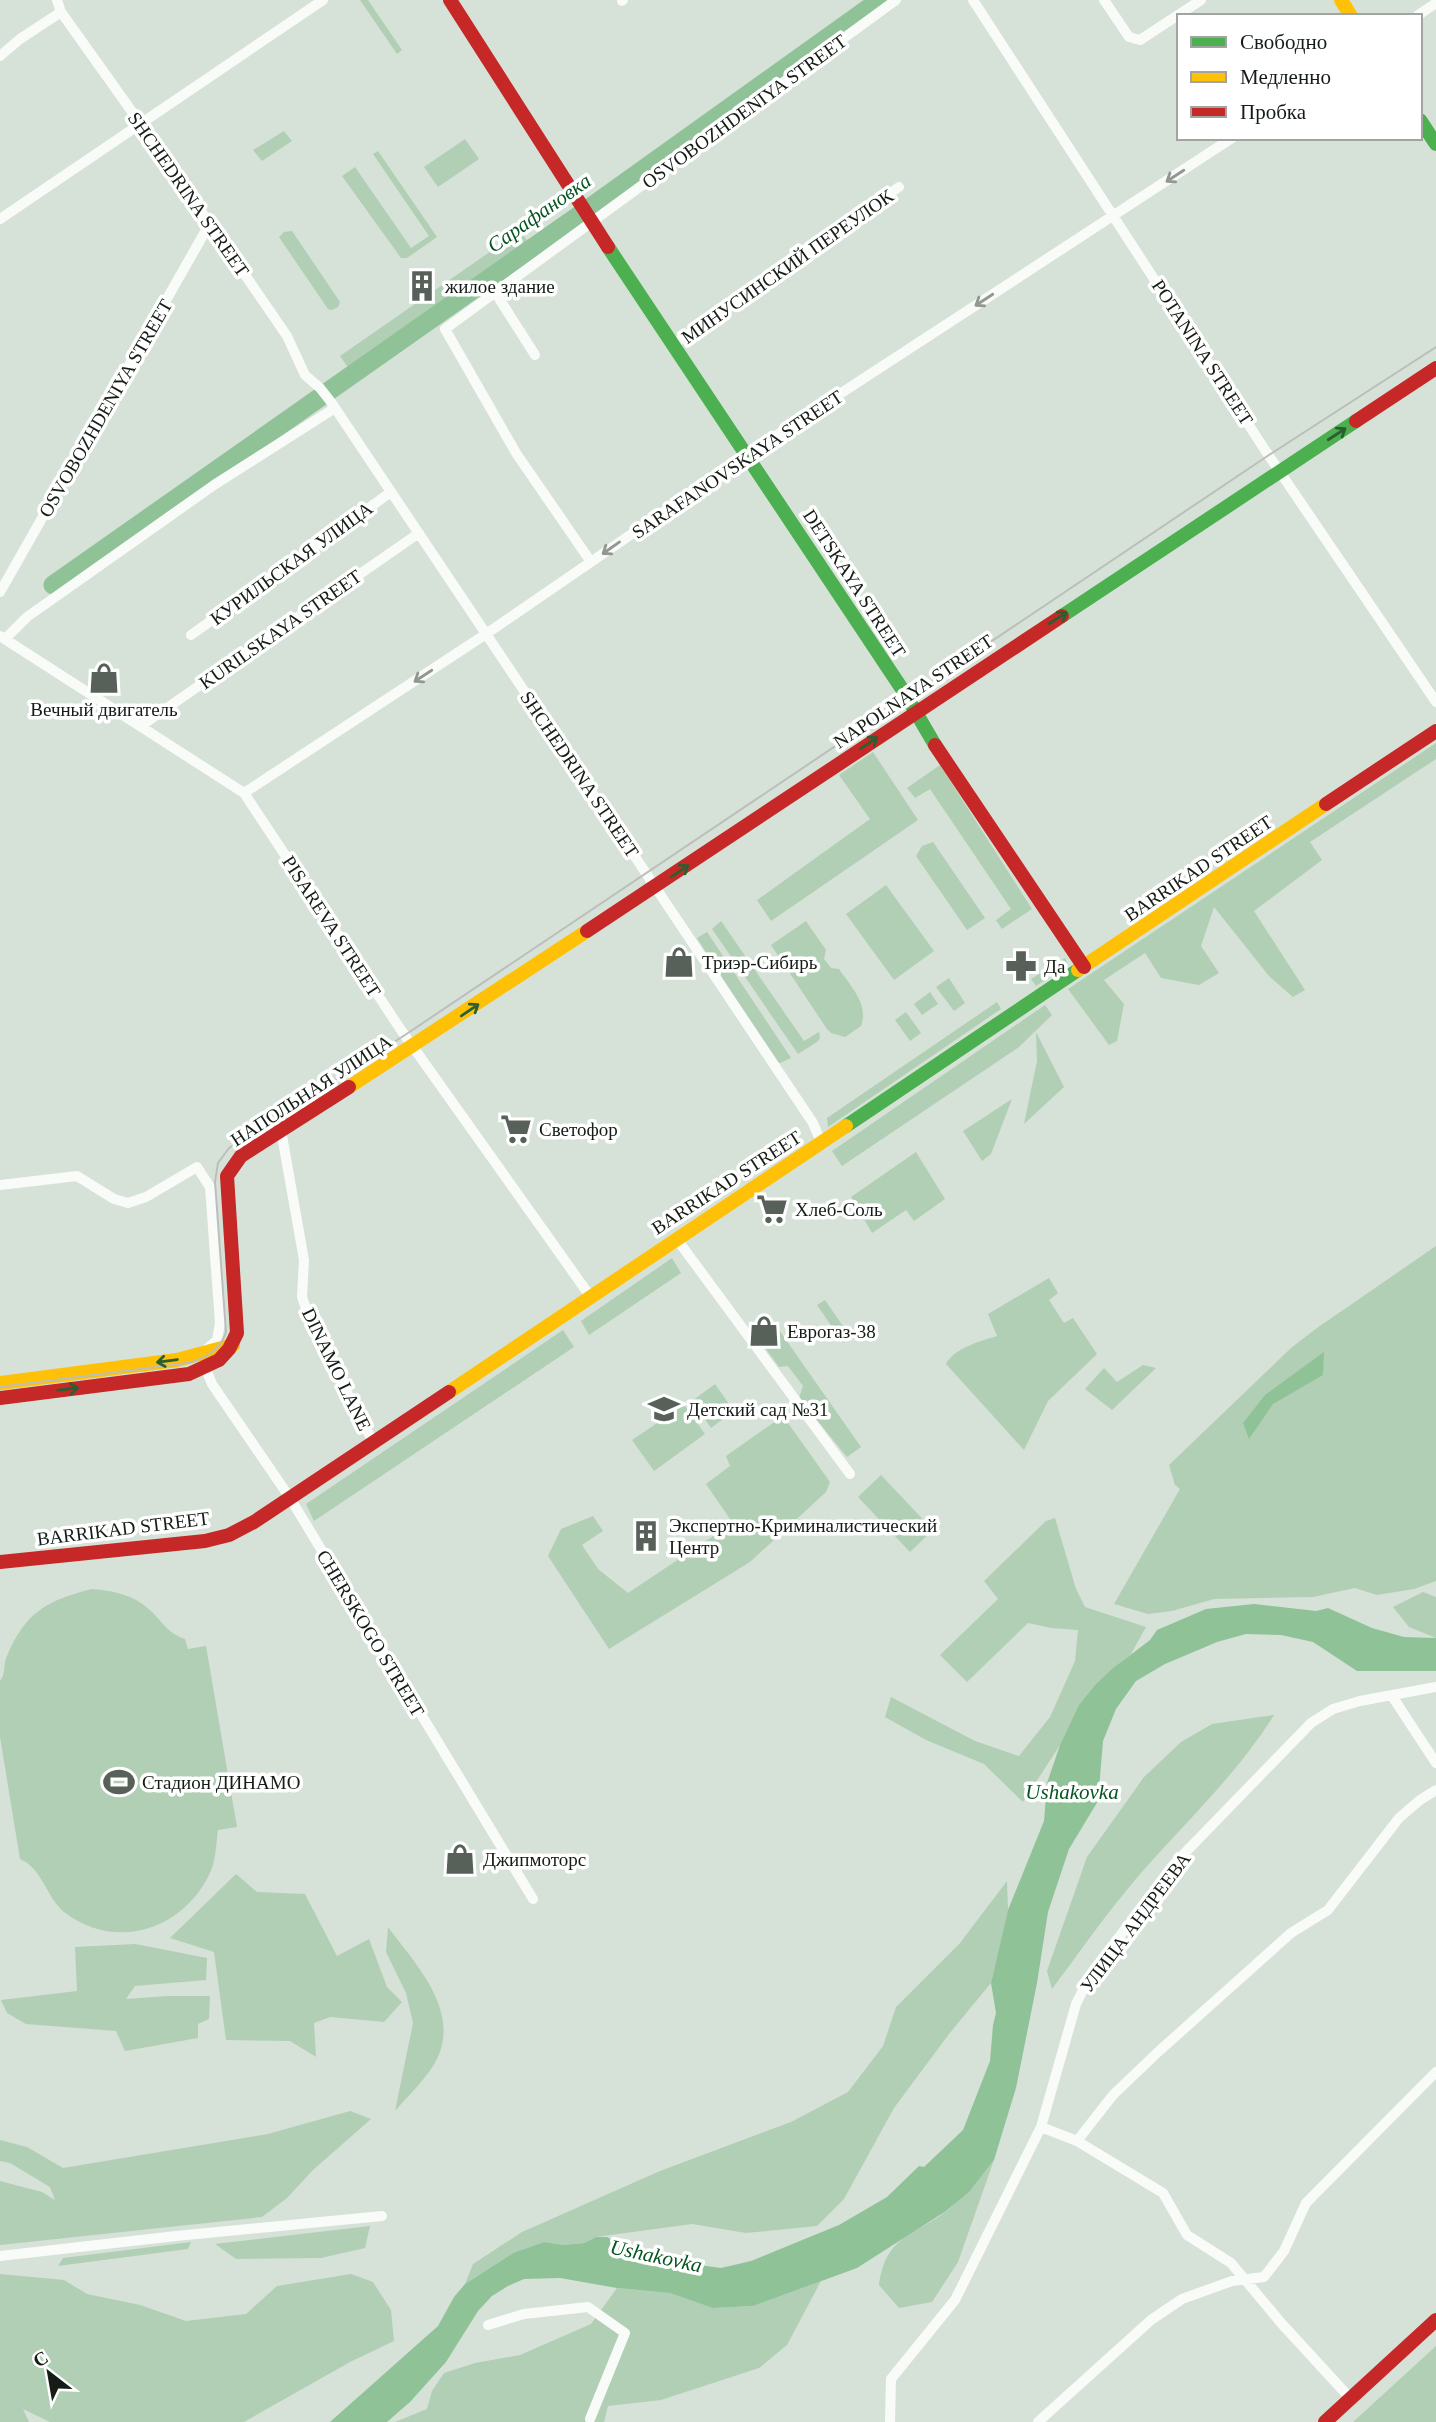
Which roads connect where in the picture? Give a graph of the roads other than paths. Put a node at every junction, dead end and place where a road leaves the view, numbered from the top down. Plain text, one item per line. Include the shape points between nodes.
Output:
1 (57, 0) edge
2 (323, 0) edge
3 (450, 0) edge
4 (895, 0) edge
5 (973, 0) edge
6 (1104, 0) edge
7 (1201, 0) edge
8 (1436, 3) edge
9 (310, 4) edge
10 (61, 12) junction
11 (1180, 14) edge
12 (1420, 14) edge
13 (1177, 16) edge
14 (0, 56) edge
15 (1422, 123) edge
16 (142, 125) junction
17 (1229, 140) edge
18 (1436, 144) edge
19 (899, 187) dead end
20 (1115, 216) junction
21 (0, 219) edge
22 (592, 221) junction
23 (210, 223) junction
24 (495, 292) junction
25 (674, 344) junction
26 (535, 355) dead end
27 (1436, 368) edge
28 (333, 405) junction
29 (747, 455) junction
30 (1280, 471) junction
31 (391, 492) junction
32 (419, 533) junction
33 (591, 562) junction
34 (0, 592) edge
35 (486, 634) junction
36 (191, 635) dead end
37 (3, 638) edge
38 (1436, 702) edge
39 (915, 713) junction
40 (141, 726) junction
41 (1436, 732) edge
42 (244, 793) junction
43 (655, 888) junction
44 (1084, 967) junction
45 (413, 1047) junction
46 (281, 1130) junction
47 (821, 1142) junction
48 (0, 1185) edge
49 (676, 1238) junction
50 (590, 1296) junction
51 (202, 1362) junction
52 (0, 1383) edge
53 (0, 1398) edge
54 (373, 1442) junction
55 (850, 1474) dead end
56 (290, 1498) junction
57 (0, 1562) edge
58 (1436, 1687) edge
59 (1392, 1696) junction
60 (1436, 1763) edge
61 (1436, 1790) edge
62 (533, 1899) dead end
63 (1436, 2073) edge
64 (1041, 2127) junction
65 (1077, 2141) junction
66 (382, 2216) dead end
67 (0, 2256) edge
68 (1247, 2280) junction
69 (1436, 2320) edge
70 (488, 2325) dead end
71 (1350, 2398) junction
72 (590, 2419) dead end
73 (890, 2422) edge
74 (1038, 2422) edge
75 (1325, 2422) edge

1 - 10 street, SHCHEDRINA STREET
2 - 9 street
3 - 22 street, DETSKAYA STREET
4 - 22 street, OSVOBOZHDENIYA STREET
5 - 20 street, POTANINA STREET
6 - 13 street via 1129,37 1140,40
7 - 11 street
8 - 12 street
9 - 16 street
10 - 14 street
10 - 16 street, SHCHEDRINA STREET
15 - 18 street
16 - 21 street
16 - 23 street, SHCHEDRINA STREET
17 -> 20 street, SARAFANOVSKAYA STREET
19 - 25 street, МИНУСИНСКИЙ ПЕРЕУЛОК
20 -> 29 street, SARAFANOVSKAYA STREET
20 - 30 street, POTANINA STREET
22 - 24 street, OSVOBOZHDENIYA STREET
22 - 25 street, DETSKAYA STREET
23 - 28 street, SHCHEDRINA STREET via 286,336 304,375
23 - 34 street, OSVOBOZHDENIYA STREET
24 - 26 street
24 - 33 street, OSVOBOZHDENIYA STREET via 445,329 516,453
25 - 29 street, DETSKAYA STREET
30 -> 27 street, NAPOLNAYA STREET
28 - 31 street, SHCHEDRINA STREET
28 - 37 street
29 -> 33 street, SARAFANOVSKAYA STREET
29 - 39 street, DETSKAYA STREET
30 - 38 street, POTANINA STREET
39 -> 30 street, NAPOLNAYA STREET
31 - 32 street, SHCHEDRINA STREET
31 - 36 street, КУРИЛЬСКАЯ УЛИЦА
32 - 35 street, SHCHEDRINA STREET
32 - 40 street, KURILSKAYA STREET
33 - 35 street, SARAFANOVSKAYA STREET
35 -> 42 street, SARAFANOVSKAYA STREET
35 - 43 street, SHCHEDRINA STREET
37 - 40 street, PISAREVA STREET
43 -> 39 street, NAPOLNAYA STREET
39 - 44 street, DETSKAYA STREET
40 - 42 street, PISAREVA STREET
41 - 44 street, BARRIKAD STREET
42 - 45 street, PISAREVA STREET
45 -> 43 street, NAPOLNAYA STREET
43 - 47 street, SHCHEDRINA STREET
44 - 47 street, BARRIKAD STREET
45 - 46 street, НАПОЛЬНАЯ УЛИЦА
45 - 50 street, PISAREVA STREET
46 - 51 street, НАПОЛЬНАЯ УЛИЦА via 231,1167 237,1334 226,1354
46 - 54 street, DINAMO LANE via 304,1261 306,1309
47 - 49 street, BARRIKAD STREET
48 - 51 street via 77,1176 128,1203 197,1167 210,1187 220,1323 217,1340
49 - 50 street, BARRIKAD STREET
49 - 55 street
50 - 54 street, BARRIKAD STREET
51 -> 52 street
53 -> 51 street via 189,1374
51 - 56 street, CHERSKOGO STREET via 212,1384
54 - 56 street, BARRIKAD STREET
56 - 57 street, BARRIKAD STREET via 229,1535 205,1541
56 - 62 street, CHERSKOGO STREET
58 - 59 street, УЛИЦА АНДРЕЕВА
59 - 60 street
59 - 64 street, УЛИЦА АНДРЕЕВА via 1333,1709 1311,1723 1176,1862 1083,1989
61 - 65 street via 1399,1818 1328,1910 1291,1933 1158,2052 1113,2095
63 - 68 street via 1306,2203 1284,2251 1264,2277
64 - 65 street
64 - 73 street, УЛИЦА АНДРЕЕВА via 955,2301 891,2379
65 - 68 street via 1163,2193 1187,2235 1231,2263
66 - 67 street
68 - 71 street
68 - 74 street via 1182,2300 1151,2320
69 - 71 street
70 - 72 street via 524,2314 589,2307 625,2333
71 - 75 street

